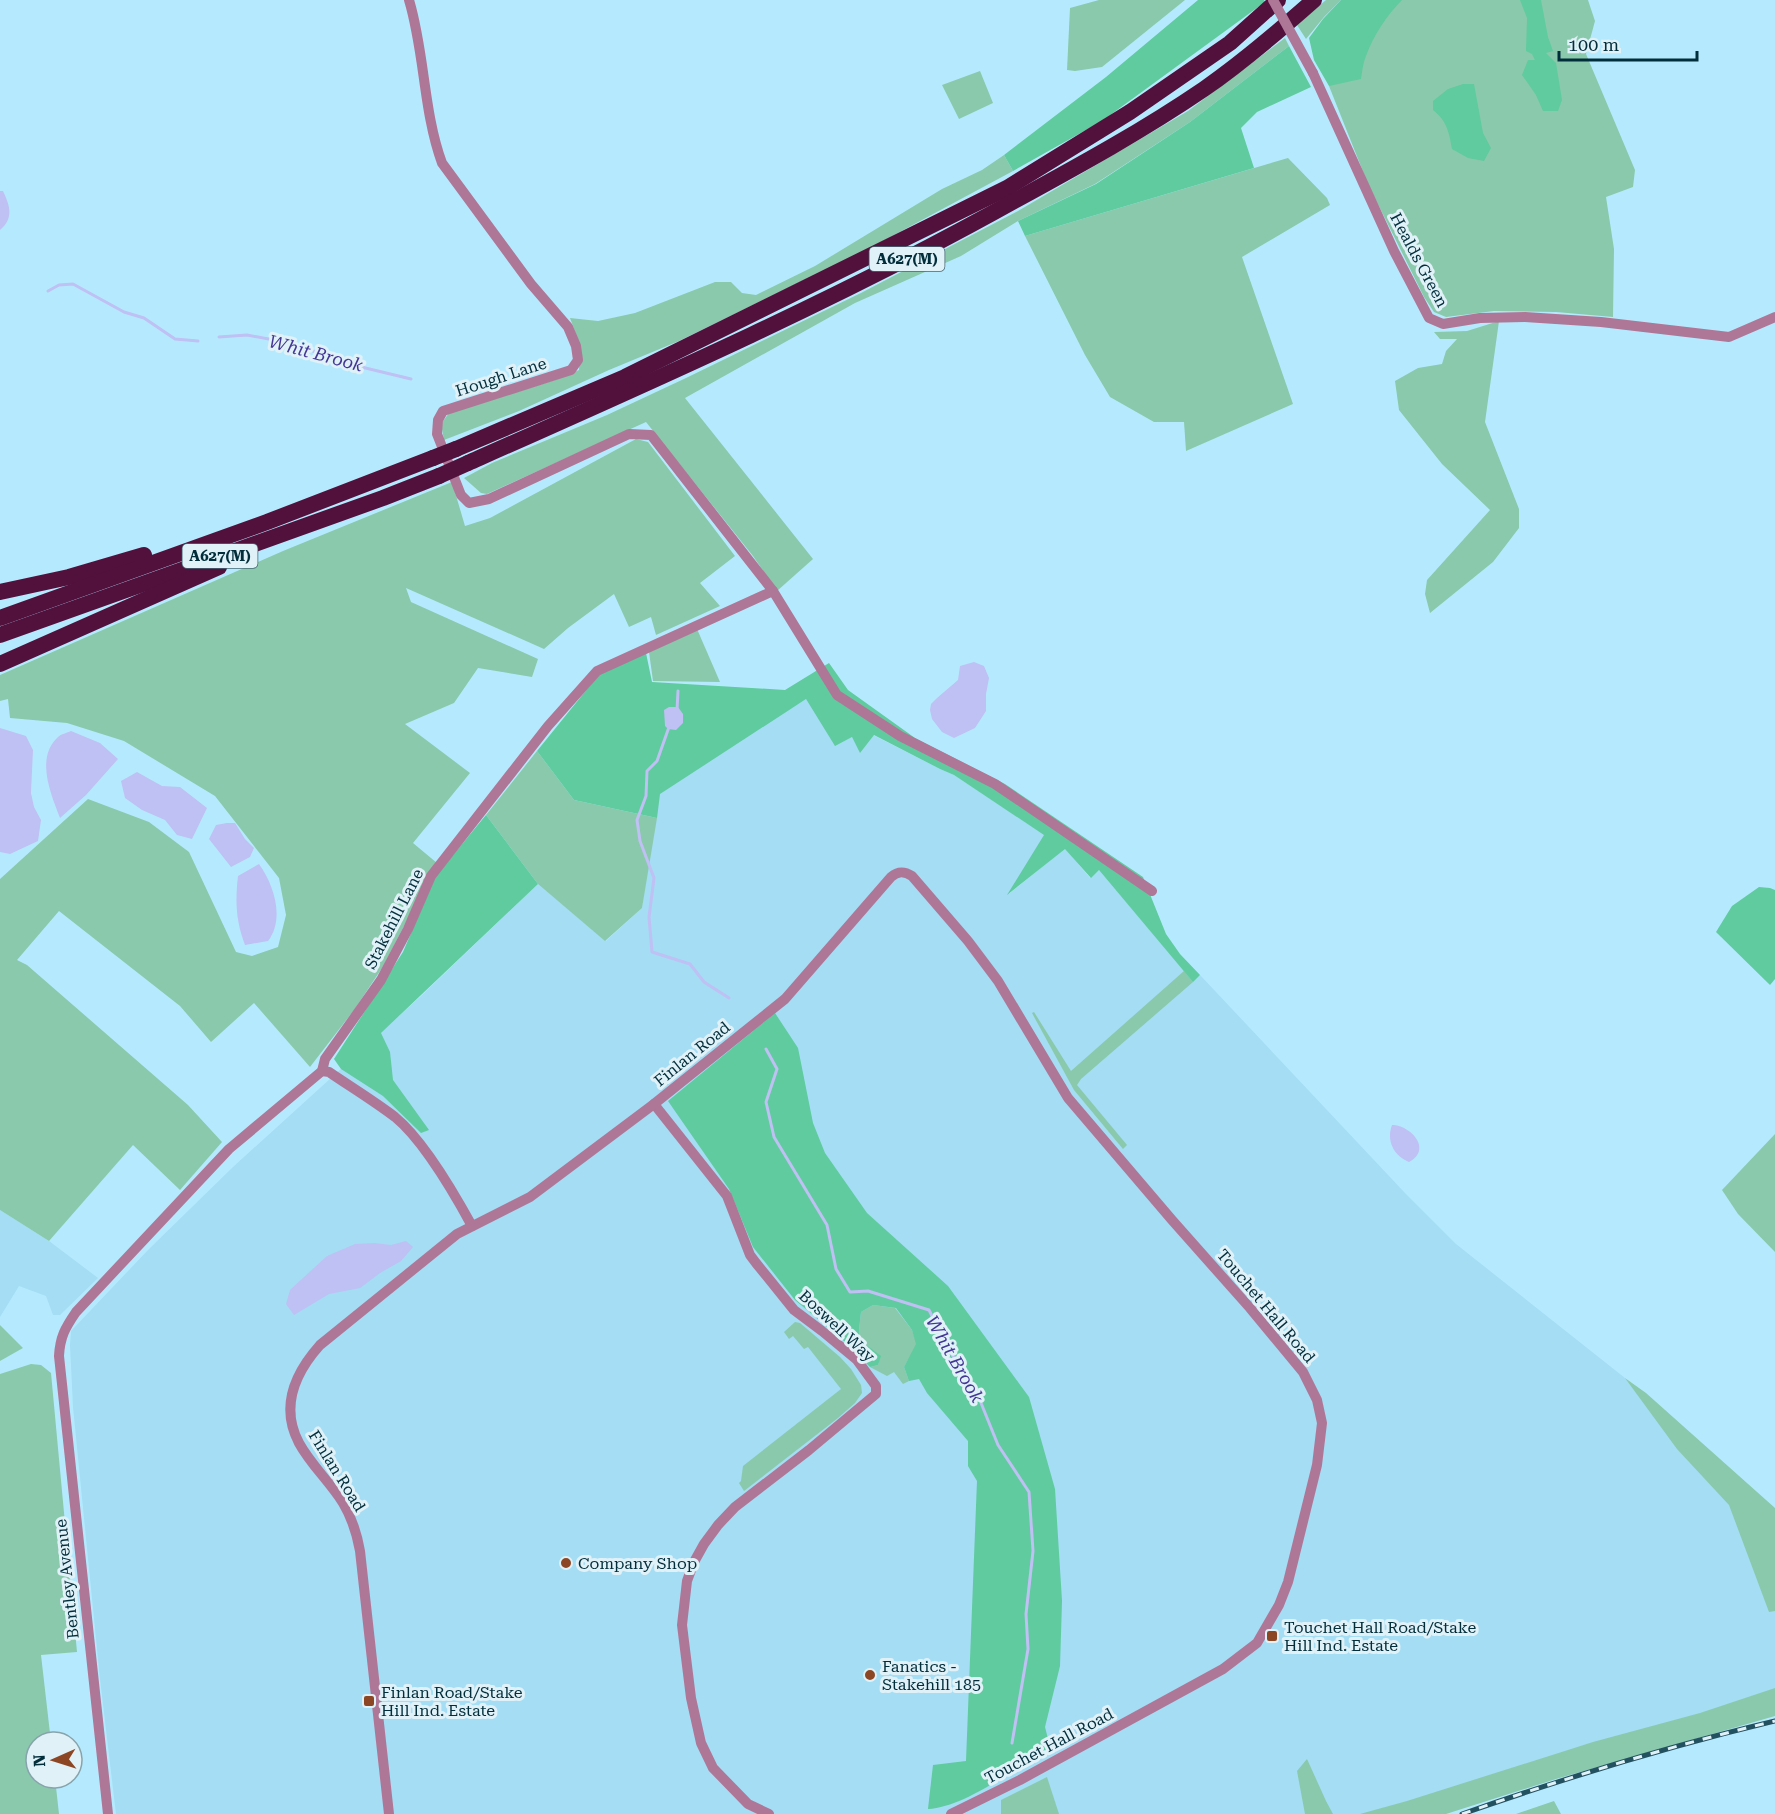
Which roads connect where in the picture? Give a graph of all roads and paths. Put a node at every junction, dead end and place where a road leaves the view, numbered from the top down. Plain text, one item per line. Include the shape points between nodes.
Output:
1 (408, 0) edge
2 (1273, 0) edge
3 (1278, 0) edge
4 (1314, 0) edge
5 (1775, 317) edge
6 (340, 495) junction
7 (383, 498) junction
8 (773, 591) junction
9 (0, 592) edge
10 (0, 618) edge
11 (0, 634) edge
12 (0, 664) edge
13 (902, 872) joint
14 (1152, 891) dead end
15 (322, 1071) junction
16 (654, 1104) junction
17 (472, 1226) junction
18 (60, 1341) joint
19 (108, 1814) edge
20 (389, 1814) edge
21 (769, 1814) edge
22 (951, 1814) edge

1 - 8 street, Hough Lane via 422,58 434,142 442,163 531,284 568,327 578,360 571,370 443,411 437,434 461,495 470,503 489,499 629,434 651,435
2 - 5 street, Healds Green, bridge via 1313,73 1429,318 1443,324 1525,317 1600,321 1729,337
3 - 6 highway, A627(M), bridge via 1230,43 1130,112 1007,188 625,377
4 - 7 highway, A627(M), bridge via 1205,88 999,210 809,308
6 - 9 highway, A627(M) via 69,577
6 - 10 highway, A627(M)
7 - 11 highway, A627(M)
7 - 12 highway, A627(M)
8 - 14 street via 837,695 900,736 995,784
8 - 15 street, Stakehill Lane via 597,671 548,726 431,876 395,956 325,1059
13 - 16 street, Finlan Road via 891,877 784,999
13 - 22 street, Touchet Hall Road via 912,876 998,981 1079,1112 1303,1372 1317,1400 1322,1424 1317,1465 1288,1582 1257,1643 1223,1669
15 - 17 street via 330,1072 408,1130
15 - 18 street, Stakehill Lane via 229,1149 76,1312
16 - 17 street, Finlan Road via 530,1197
16 - 21 street, Boswell Way via 727,1196 756,1263 794,1310 857,1360 876,1386 876,1394 735,1507 704,1544 687,1581 682,1625 701,1743 713,1768 748,1804
17 - 20 street, Finlan Road via 320,1345 292,1389 291,1413 299,1443 343,1504 356,1530
18 - 19 street, Bentley Avenue

